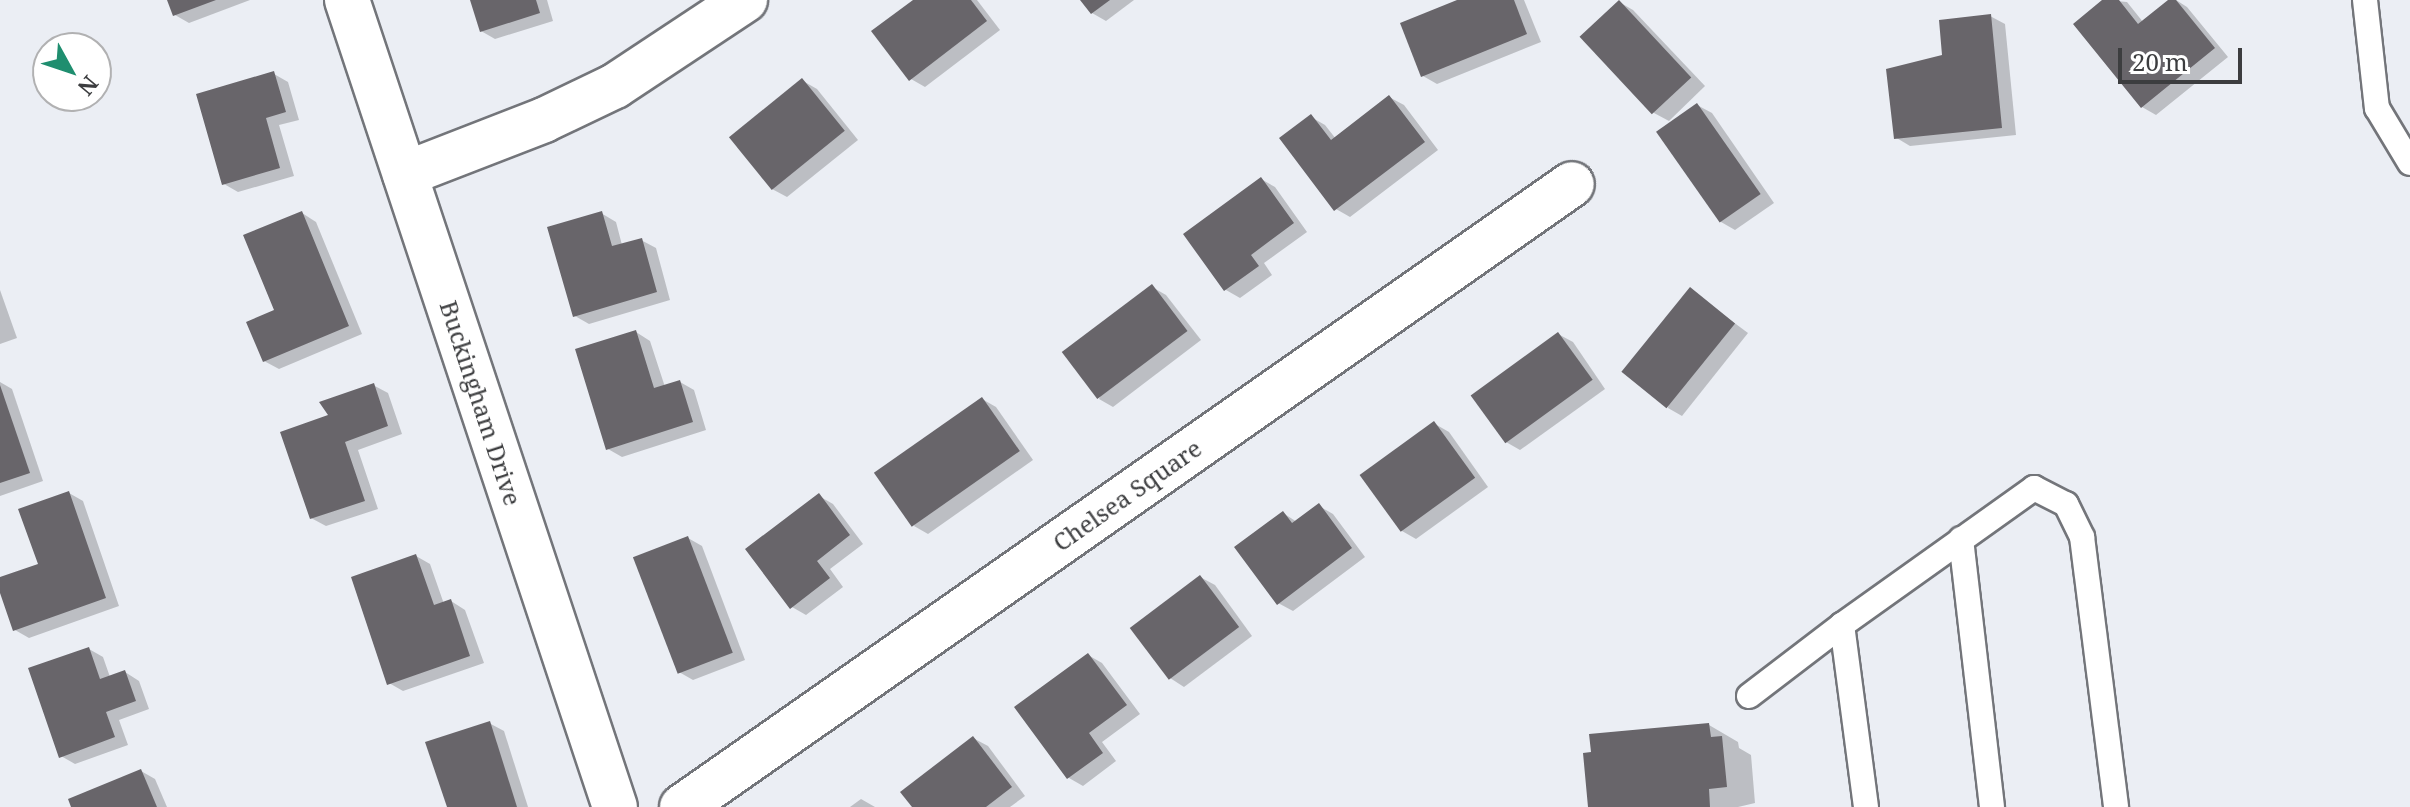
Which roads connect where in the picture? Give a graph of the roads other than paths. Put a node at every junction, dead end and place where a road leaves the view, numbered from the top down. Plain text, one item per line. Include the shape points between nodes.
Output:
1 (347, 0) edge
2 (745, 0) edge
3 (2365, 0) edge
4 (2410, 163) edge
5 (405, 174) junction
6 (1572, 184) dead end
7 (1961, 539) junction
8 (1842, 625) junction
9 (1749, 696) dead end
10 (615, 807) edge
11 (682, 807) edge
12 (1866, 807) edge
13 (1992, 807) edge
14 (2116, 807) edge

1 - 5 street, Buckingham Drive
2 - 5 street via 615,86
3 - 4 lane via 2377,108
5 - 10 street, Buckingham Drive
6 - 11 street, Chelsea Square
7 - 8 lane
7 - 13 lane
7 - 14 lane via 2034,488 2066,504 2082,537
8 - 9 lane
8 - 12 lane

